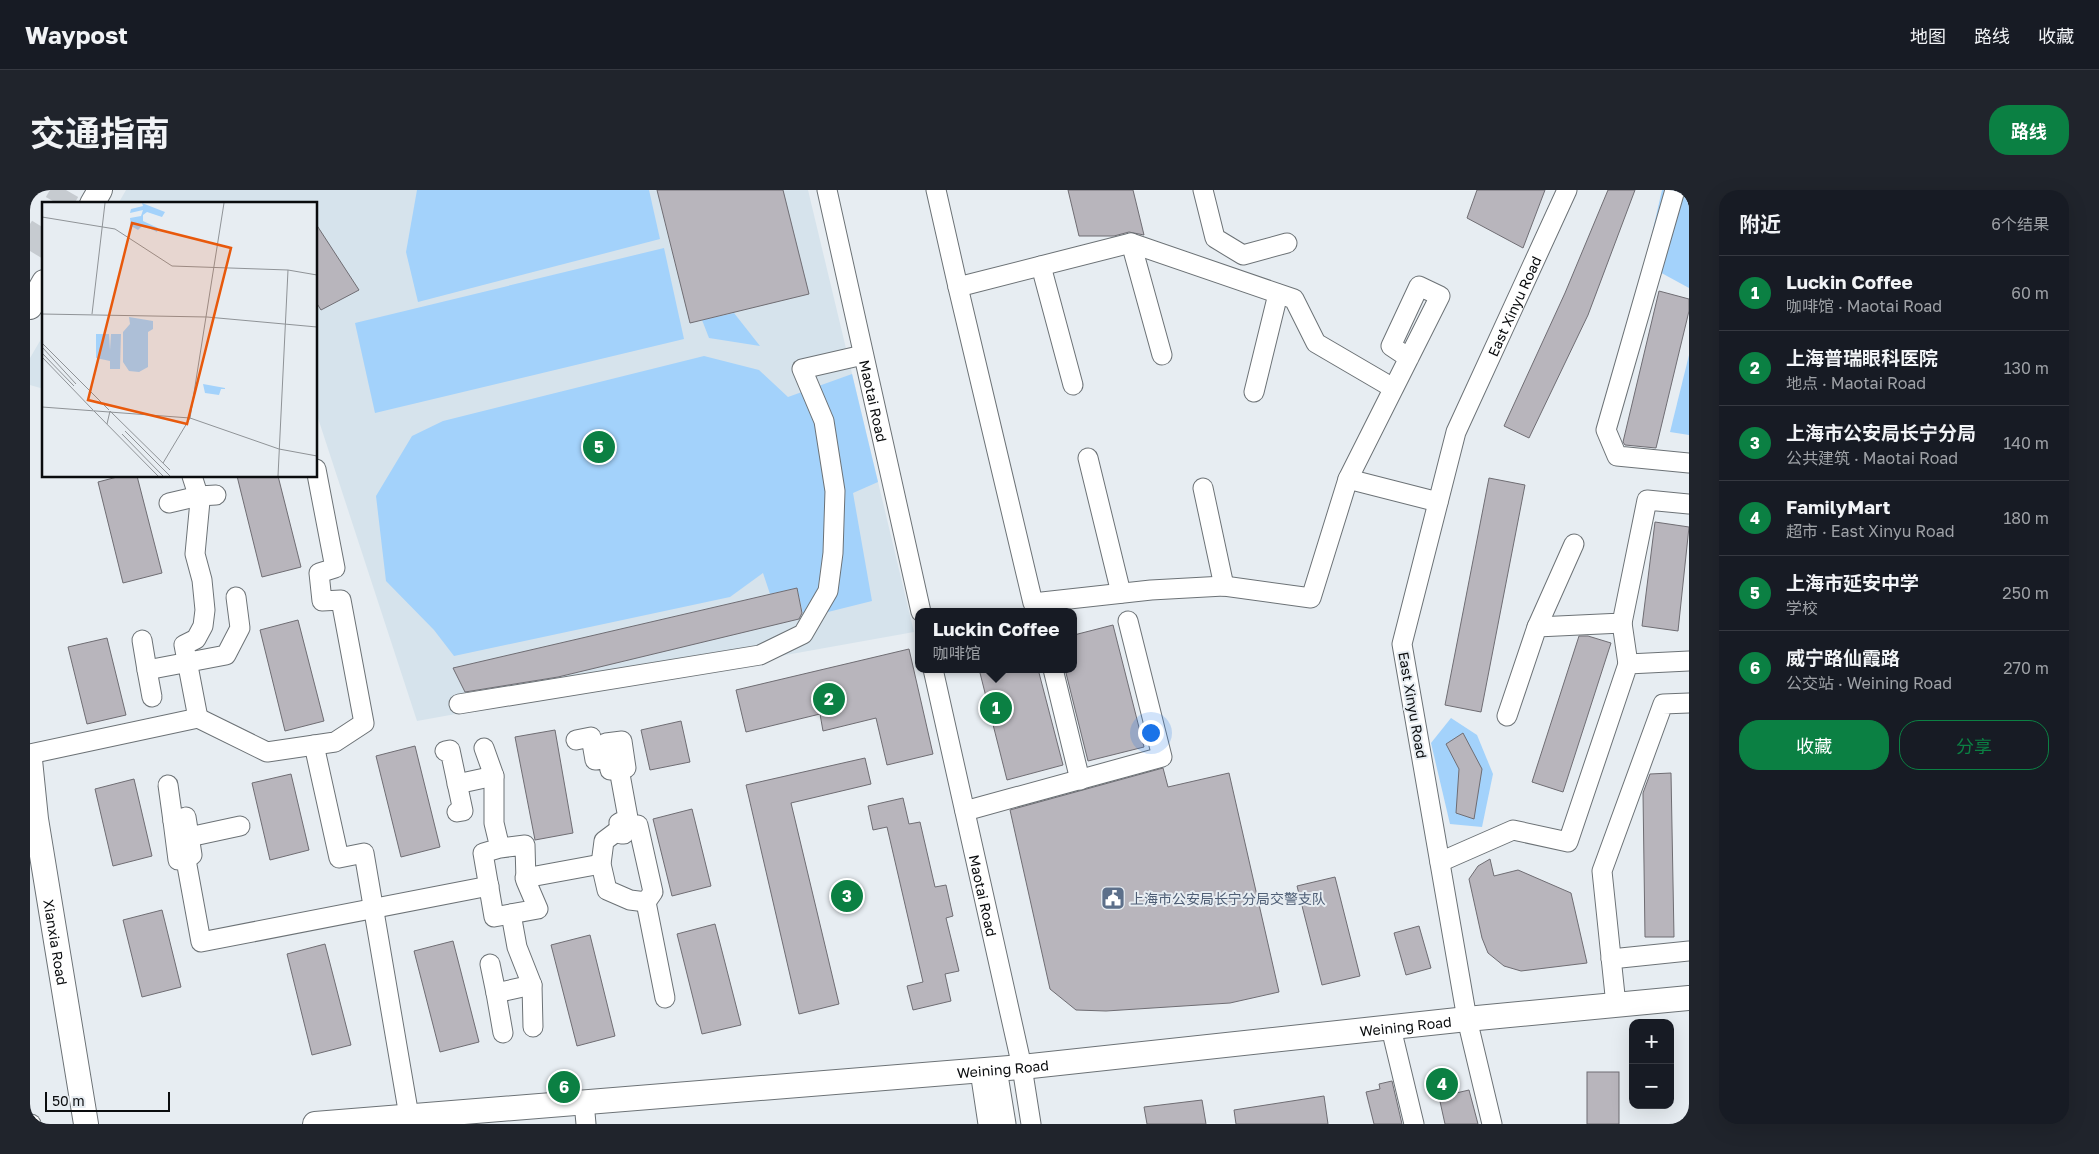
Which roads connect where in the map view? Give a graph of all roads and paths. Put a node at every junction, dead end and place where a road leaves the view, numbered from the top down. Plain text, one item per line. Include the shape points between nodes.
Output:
1 (100, 190) edge
2 (827, 190) edge
3 (936, 190) edge
4 (1202, 190) edge
5 (1567, 190) edge
6 (1675, 190) edge
7 (93, 202) edge
8 (1131, 243) junction
9 (1287, 243) dead end
10 (1041, 266) junction
11 (42, 286) edge
12 (958, 287) junction
13 (1278, 294) junction
14 (30, 307) edge
15 (863, 355) junction
16 (1162, 355) dead end
17 (1408, 358) dead end
18 (1073, 385) dead end
19 (1393, 388) junction
20 (1254, 392) dead end
21 (1088, 458) dead end
22 (1689, 463) edge
23 (194, 478) edge
24 (318, 478) edge
25 (1348, 479) junction
26 (1203, 488) dead end
27 (207, 495) junction
28 (1438, 502) junction
29 (170, 503) dead end
30 (1689, 504) edge
31 (1574, 544) dead end
32 (1224, 586) junction
33 (1121, 593) junction
34 (236, 597) dead end
35 (1031, 607) edge
36 (919, 608) edge
37 (1128, 622) dead end
38 (1622, 623) junction
39 (1537, 627) junction
40 (142, 640) dead end
41 (1689, 661) edge
42 (188, 663) junction
43 (1628, 664) junction
44 (147, 670) junction
45 (934, 673) edge
46 (1054, 673) edge
47 (152, 697) dead end
48 (1689, 703) edge
49 (459, 704) dead end
50 (1507, 716) dead end
51 (198, 718) junction
52 (576, 740) dead end
53 (314, 745) junction
54 (484, 748) dead end
55 (445, 751) dead end
56 (30, 754) edge
57 (30, 760) edge
58 (494, 776) junction
59 (1080, 780) junction
60 (457, 784) junction
61 (168, 785) dead end
62 (965, 811) junction
63 (457, 812) dead end
64 (173, 821) junction
65 (629, 824) junction
66 (240, 826) dead end
67 (189, 837) junction
68 (500, 848) junction
69 (186, 860) junction
70 (1440, 862) junction
71 (601, 864) junction
72 (526, 878) junction
73 (489, 886) junction
74 (638, 901) junction
75 (374, 908) junction
76 (511, 914) junction
77 (1689, 951) edge
78 (1611, 958) junction
79 (490, 964) dead end
80 (532, 986) junction
81 (496, 993) junction
82 (665, 998) dead end
83 (1689, 998) edge
84 (1616, 1005) junction
85 (1467, 1019) junction
86 (533, 1027) dead end
87 (1391, 1028) junction
88 (503, 1033) dead end
89 (1022, 1067) junction
90 (988, 1070) junction
91 (585, 1113) edge
92 (409, 1116) junction
93 (86, 1124) edge
94 (315, 1124) edge
95 (988, 1124) edge
96 (1006, 1124) edge
97 (1031, 1124) edge
98 (1414, 1124) edge
99 (1492, 1124) edge

1 - 7 main road
2 - 15 street, Maotai Road
3 - 12 street
4 - 9 street via 1214,238 1243,255
5 - 28 street, East Xinyu Road via 1456,432
6 - 22 street via 1606,430 1616,456
8 - 10 street
8 - 13 street
8 - 16 street
10 - 12 street
10 - 18 street
11 - 14 main road
12 - 35 street
13 - 19 street via 1294,299 1316,343
13 - 20 street
15 - 36 street, Maotai Road
15 - 49 street via 802,369 824,421 835,491 828,591 803,634 760,655
17 - 19 street
19 - 25 street
21 - 33 street
23 - 27 street
24 - 53 street via 335,568 319,573 322,601 341,600 364,723 335,742
25 - 28 street
25 - 32 street via 1312,598
26 - 32 street
27 - 29 street
27 - 42 street via 187,556 202,580 205,610 203,626 196,639 184,645
28 - 70 street, East Xinyu Road via 1402,644
30 - 38 street via 1647,500
31 - 39 street
32 - 33 street
33 - 35 street
34 - 42 street via 240,628 226,655
37 - 59 street via 1162,757
38 - 39 street
38 - 43 street
39 - 50 street
40 - 44 street
41 - 43 street
42 - 44 street
42 - 51 street
43 - 70 street via 1568,842 1513,830
44 - 47 street
45 - 62 street, Maotai Road
46 - 59 street
48 - 78 street via 1663,704 1602,872
51 - 53 street via 267,752
51 - 56 street
52 - 65 street via 591,737 595,760 614,763
53 - 75 street via 339,858 364,853
54 - 58 street
55 - 60 street via 450,750
57 - 93 main road, Xianxia Road via 36,819
58 - 60 street
58 - 68 street via 494,823
59 - 62 street
60 - 63 street via 463,811
61 - 64 street
62 - 89 street, Maotai Road
64 - 67 street via 186,817
64 - 69 street via 178,860
65 - 71 street via 604,841
65 - 74 street via 650,881 639,883
66 - 67 street
67 - 69 street via 192,855
68 - 72 street via 525,845
68 - 73 street via 483,852
69 - 75 street via 201,942
70 - 85 street, East Xinyu Road
71 - 72 street
71 - 74 street via 607,890
72 - 76 street via 538,909
73 - 75 street
73 - 76 street via 494,917
74 - 82 street
75 - 92 street
76 - 80 street via 517,947
77 - 78 street
78 - 84 street
79 - 81 street
80 - 81 street
80 - 86 street
81 - 88 street
83 - 84 main road, Weining Road
84 - 85 main road, Weining Road
85 - 87 main road, Weining Road
85 - 99 street, East Xinyu Road
87 - 89 main road, Weining Road
87 - 98 street
89 - 90 main road, Weining Road
89 - 97 street, Maotai Road
90 - 91 main road, Weining Road
90 - 95 street
90 - 96 street
91 - 92 main road, Weining Road
92 - 94 main road, Weining Road

